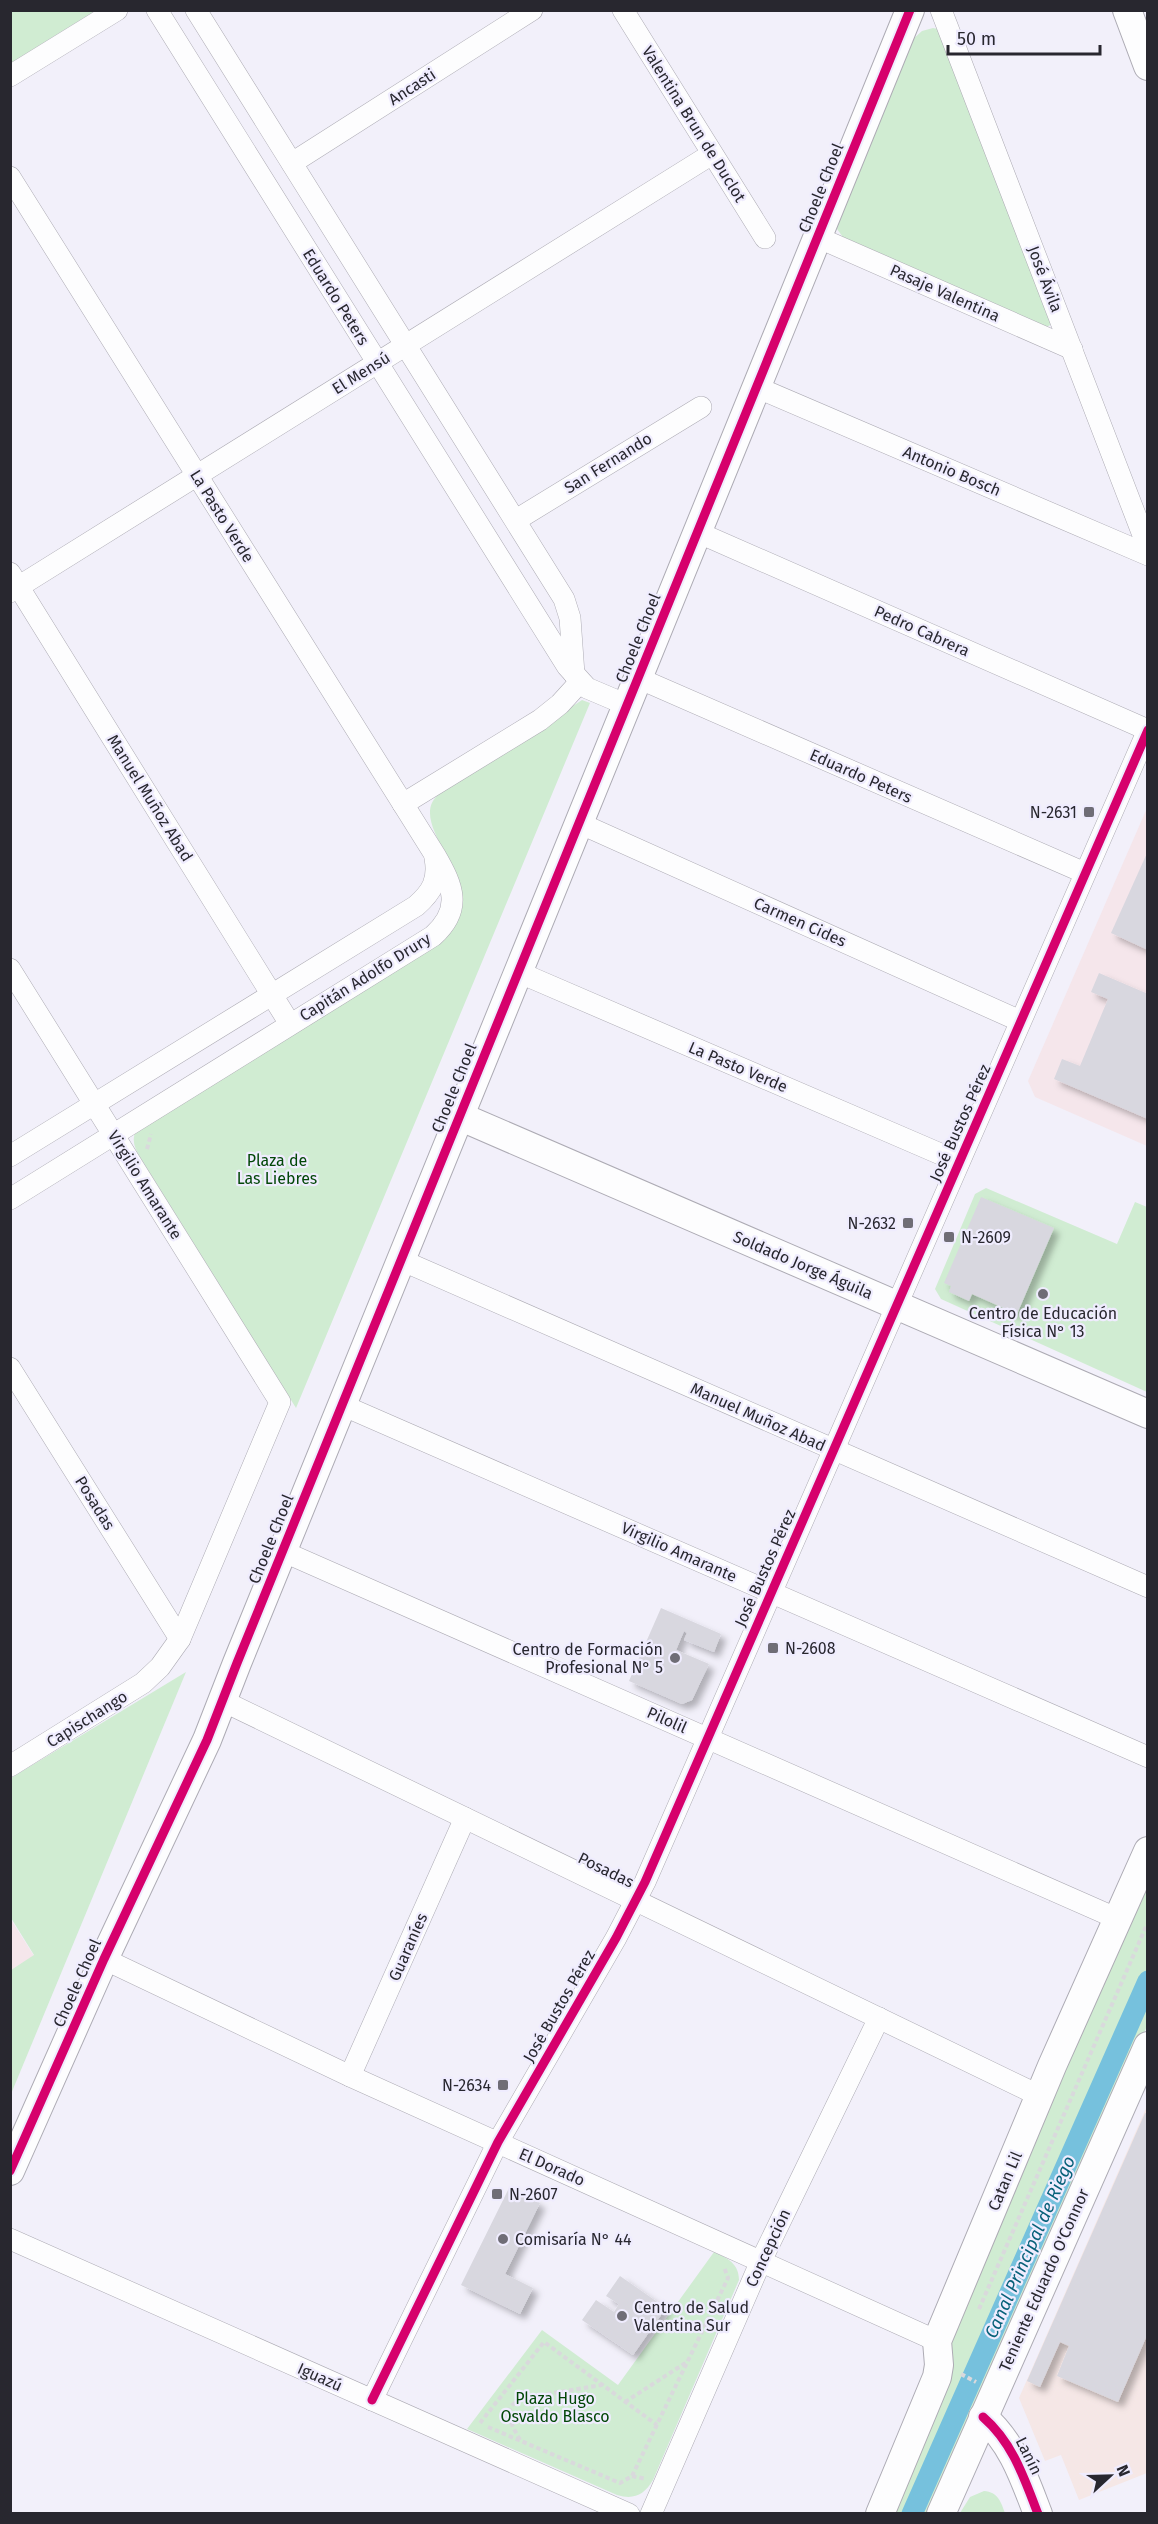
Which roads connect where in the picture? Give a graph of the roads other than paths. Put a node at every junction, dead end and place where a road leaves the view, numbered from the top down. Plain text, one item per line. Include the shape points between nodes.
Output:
1 (117, 10) edge
2 (157, 10) edge
3 (196, 10) edge
4 (532, 10) edge
5 (623, 10) edge
6 (909, 10) edge
7 (941, 10) edge
8 (1127, 10) edge
9 (1148, 66) edge
10 (10, 76) edge
11 (712, 154) junction
12 (292, 164) junction
13 (10, 177) edge
14 (818, 237) junction
15 (765, 238) dead end
16 (406, 345) junction
17 (1072, 349) junction
18 (377, 363) junction
19 (756, 387) junction
20 (701, 406) dead end
21 (197, 476) junction
22 (516, 520) junction
23 (697, 532) junction
24 (1148, 548) edge
25 (1148, 555) edge
26 (13, 584) edge
27 (577, 678) junction
28 (638, 678) junction
29 (627, 705) junction
30 (1148, 730) edge
31 (403, 804) junction
32 (579, 823) junction
33 (435, 855) junction
34 (1085, 873) junction
35 (10, 969) edge
36 (518, 972) junction
37 (272, 994) junction
38 (1020, 1022) junction
39 (290, 1024) junction
40 (95, 1104) junction
41 (459, 1116) junction
42 (114, 1135) junction
43 (10, 1156) edge
44 (959, 1162) junction
45 (10, 1199) edge
46 (400, 1260) junction
47 (897, 1305) junction
48 (10, 1368) edge
49 (342, 1405) junction
50 (1148, 1414) edge
51 (833, 1450) junction
52 (282, 1551) junction
53 (1148, 1587) edge
54 (771, 1593) junction
55 (180, 1639) junction
56 (223, 1701) junction
57 (708, 1738) junction
58 (1148, 1757) edge
59 (10, 1766) edge
60 (465, 1818) junction
61 (1148, 1851) edge
62 (635, 1901) junction
63 (1118, 1919) junction
64 (104, 1959) junction
65 (879, 2018) junction
66 (1148, 2046) edge
67 (350, 2076) junction
68 (1040, 2096) junction
69 (498, 2142) junction
70 (12, 2161) edge
71 (10, 2239) edge
72 (761, 2261) junction
73 (938, 2341) junction
74 (372, 2400) junction
75 (983, 2417) junction
76 (629, 2514) edge
77 (651, 2514) edge
78 (880, 2514) edge
79 (941, 2514) edge
80 (1038, 2514) edge

1 - 10 street
2 - 18 street, Eduardo Peters
3 - 12 street, Eduardo Peters
4 - 12 street, Ancasti
5 - 11 street, Valentina Brun de Duclot
6 - 14 street, Choele Choel
7 - 17 street, José Ávila
8 - 9 street
11 - 15 street, Valentina Brun de Duclot
11 - 16 street, El Mensú
12 - 16 street, Eduardo Peters
13 - 21 street, La Pasto Verde
14 - 17 street, Pasaje Valentina
14 - 19 street, Choele Choel
16 - 18 street, El Mensú
16 - 22 street, Eduardo Peters
17 - 24 street, José Ávila
18 - 21 street, El Mensú
18 - 27 street, Eduardo Peters
19 - 23 street, Choele Choel
19 - 25 street, Antonio Bosch
20 - 22 street, San Fernando
21 - 26 street, El Mensú
21 - 31 street, La Pasto Verde
22 - 27 street, Eduardo Peters via 568,608
23 - 28 street, Choele Choel
23 - 30 street, Pedro Cabrera
26 - 37 street, Manuel Muñoz Abad
27 - 29 street, Eduardo Peters via 595,693
27 - 31 street via 560,704 540,720
28 - 29 street, Choele Choel
28 - 34 street, Eduardo Peters
29 - 32 street, Choele Choel
30 - 34 street, José Bustos Pérez
31 - 33 street, La Pasto Verde
32 - 36 street, Choele Choel
32 - 38 street, Carmen Cides
33 - 37 street, Capitán Adolfo Drury via 436,878 425,898
33 - 39 street, Capitán Adolfo Drury via 446,874 452,897 452,909 442,927
34 - 38 street, José Bustos Pérez
35 - 40 street, Virgilio Amarante
36 - 41 street, Choele Choel
36 - 44 street, La Pasto Verde
37 - 39 street, Manuel Muñoz Abad
37 - 40 street, Capitán Adolfo Drury
38 - 44 street, José Bustos Pérez
39 - 42 street, Capitán Adolfo Drury
40 - 42 street, Virgilio Amarante
40 - 43 street, Capitán Adolfo Drury
41 - 46 street, Choele Choel
41 - 47 street, Soldado Jorge Águila
42 - 45 street, Capitán Adolfo Drury
42 - 55 street, Virgilio Amarante via 280,1401
44 - 47 street, José Bustos Pérez
46 - 49 street, Choele Choel
46 - 51 street, Manuel Muñoz Abad
47 - 50 street, Soldado Jorge Águila
47 - 51 street, José Bustos Pérez
48 - 55 street, Posadas
49 - 52 street, Choele Choel
49 - 54 street, Virgilio Amarante
51 - 53 street, Manuel Muñoz Abad
51 - 54 street, José Bustos Pérez
52 - 56 street, Choele Choel
52 - 57 street, Pilolil
54 - 57 street, José Bustos Pérez
54 - 58 street, Virgilio Amarante
55 - 59 street, Capischango via 160,1667 133,1691
56 - 60 street, Posadas
56 - 64 street, Choele Choel
57 - 62 street, José Bustos Pérez
57 - 63 street, Pilolil
60 - 62 street, Posadas
60 - 67 street, Guaraníes
61 - 63 street, Catan Lil
62 - 65 street, Posadas
62 - 69 street, José Bustos Pérez
63 - 68 street, Catan Lil
64 - 67 street, El Dorado
64 - 70 street, Choele Choel
65 - 68 street, Posadas
65 - 72 street, Concepción
66 - 75 street, Teniente Eduardo O'Connor
67 - 69 street, El Dorado
68 - 73 street, Catan Lil
69 - 72 street, El Dorado
69 - 74 street, José Bustos Pérez
71 - 74 street, Iguazú
72 - 73 street, El Dorado
72 - 77 street, Concepción
73 - 78 street, Catan Lil via 937,2377
74 - 76 street, Iguazú
75 - 79 street, Teniente Eduardo O'Connor
75 - 80 street, Lanín via 1014,2454

